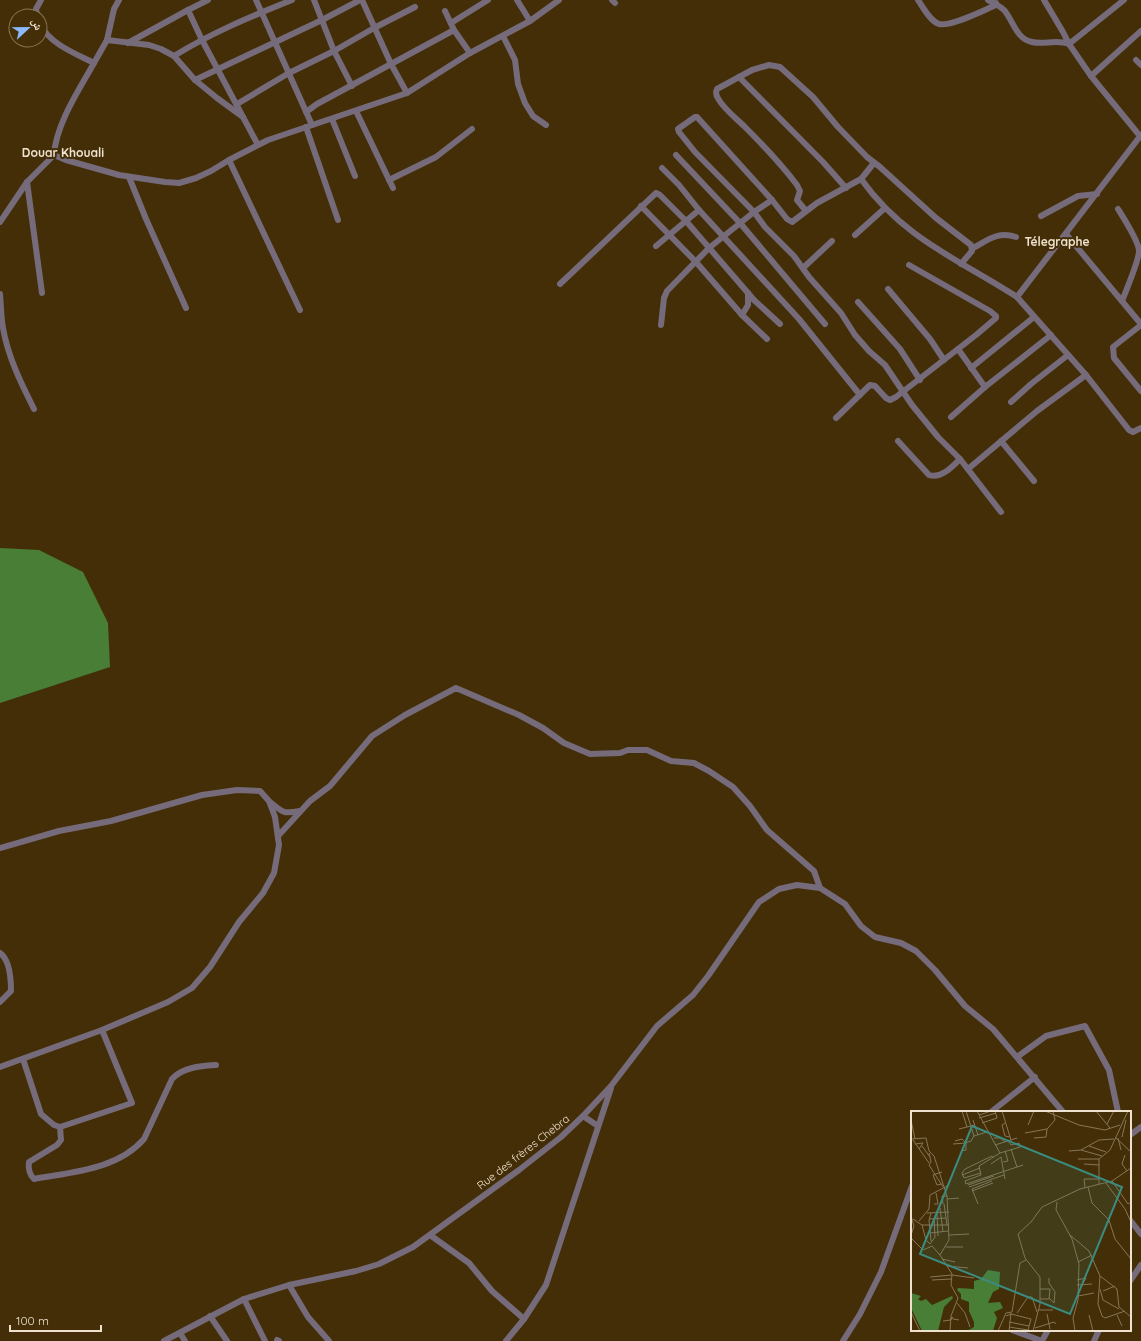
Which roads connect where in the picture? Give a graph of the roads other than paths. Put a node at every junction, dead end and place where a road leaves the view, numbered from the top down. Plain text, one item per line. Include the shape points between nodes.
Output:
1 (119, 0) edge
2 (208, 0) edge
3 (256, 0) edge
4 (292, 0) edge
5 (314, 0) edge
6 (361, 0) edge
7 (488, 0) edge
8 (517, 0) edge
9 (559, 0) edge
10 (918, 0) edge
11 (988, 0) edge
12 (1044, 0) edge
13 (1124, 0) edge
14 (995, 2) edge
15 (416, 7) dead end
16 (188, 10) junction
17 (445, 11) dead end
18 (261, 12) junction
19 (322, 20) junction
20 (530, 21) junction
21 (451, 23) junction
22 (374, 28) junction
23 (454, 30) junction
24 (1141, 31) edge
25 (48, 36) edge
26 (503, 36) junction
27 (106, 40) junction
28 (202, 40) junction
29 (128, 43) junction
30 (275, 43) junction
31 (1069, 44) junction
32 (334, 51) junction
33 (470, 53) junction
34 (174, 56) junction
35 (94, 63) junction
36 (391, 64) junction
37 (217, 69) junction
38 (290, 73) junction
39 (1090, 76) junction
40 (739, 77) junction
41 (195, 80) junction
42 (352, 86) junction
43 (407, 93) junction
44 (237, 104) junction
45 (356, 111) junction
46 (306, 112) junction
47 (244, 118) junction
48 (332, 119) junction
49 (546, 125) dead end
50 (309, 126) junction
51 (472, 129) dead end
52 (1141, 135) edge
53 (258, 145) junction
54 (54, 154) junction
55 (676, 155) dead end
56 (229, 160) junction
57 (874, 163) junction
58 (662, 168) dead end
59 (355, 176) dead end
60 (129, 177) junction
61 (861, 179) junction
62 (389, 180) junction
63 (26, 182) junction
64 (393, 188) dead end
65 (846, 188) junction
66 (1097, 194) junction
67 (772, 200) junction
68 (641, 206) junction
69 (885, 208) junction
70 (1118, 209) dead end
71 (699, 210) junction
72 (806, 211) junction
73 (754, 212) junction
74 (1041, 216) dead end
75 (338, 220) dead end
76 (686, 221) junction
77 (0, 222) edge
78 (740, 223) junction
79 (1066, 234) junction
80 (670, 235) junction
81 (855, 235) dead end
82 (724, 236) junction
83 (1016, 237) dead end
84 (832, 241) dead end
85 (656, 246) dead end
86 (709, 248) junction
87 (973, 248) junction
88 (696, 262) junction
89 (961, 264) junction
90 (909, 265) dead end
91 (803, 268) junction
92 (560, 284) dead end
93 (888, 289) dead end
94 (42, 293) dead end
95 (748, 293) junction
96 (0, 294) edge
97 (1017, 297) junction
98 (1122, 301) junction
99 (858, 302) dead end
100 (186, 308) dead end
101 (300, 310) dead end
102 (742, 315) junction
103 (1034, 316) junction
104 (780, 324) dead end
105 (825, 324) dead end
106 (661, 325) dead end
107 (1141, 325) edge
108 (1051, 335) junction
109 (767, 339) dead end
110 (958, 349) junction
111 (1068, 355) junction
112 (944, 360) junction
113 (971, 368) junction
114 (1086, 375) junction
115 (920, 380) junction
116 (985, 387) junction
117 (1141, 391) edge
118 (903, 393) junction
119 (860, 395) junction
120 (1011, 402) dead end
121 (34, 409) dead end
122 (951, 417) dead end
123 (836, 418) dead end
124 (1141, 428) edge
125 (898, 441) dead end
126 (1001, 441) junction
127 (960, 459) junction
128 (968, 469) junction
129 (1034, 481) dead end
130 (1001, 512) dead end
131 (269, 801) junction
132 (300, 811) junction
133 (278, 836) junction
134 (0, 848) edge
135 (820, 888) junction
136 (0, 953) edge
137 (0, 1002) edge
138 (102, 1030) junction
139 (1017, 1057) junction
140 (23, 1059) junction
141 (216, 1064) dead end
142 (0, 1067) edge
143 (1034, 1077) junction
144 (611, 1086) junction
145 (992, 1111) edge
146 (1062, 1111) edge
147 (1118, 1111) edge
148 (583, 1116) junction
149 (598, 1126) junction
150 (60, 1127) junction
151 (1141, 1127) edge
152 (1131, 1135) edge
153 (911, 1189) edge
154 (1131, 1221) edge
155 (1141, 1234) edge
156 (430, 1235) junction
157 (1141, 1265) edge
158 (1131, 1280) edge
159 (289, 1285) junction
160 (244, 1299) junction
161 (210, 1316) junction
162 (524, 1319) junction
163 (1015, 1331) edge
164 (1047, 1331) edge
165 (1099, 1331) edge
166 (180, 1333) junction
167 (165, 1341) edge
168 (185, 1341) edge
169 (227, 1341) edge
170 (265, 1341) edge
171 (329, 1341) edge
172 (506, 1341) edge
173 (843, 1341) edge
174 (1042, 1341) edge
175 (1094, 1341) edge

1 - 27 street
2 - 16 street
3 - 18 street
4 - 18 street
5 - 19 street
6 - 19 street
6 - 22 street
7 - 21 street
8 - 20 street
9 - 20 street
10 - 14 street via 932,20 939,24 958,20
11 - 14 street
12 - 31 street
13 - 31 street
14 - 31 street via 1005,11 1025,40 1061,41
15 - 22 street
16 - 28 street
16 - 29 street
17 - 21 street
18 - 28 street
18 - 30 street
19 - 30 street
19 - 32 street
20 - 26 street
21 - 23 street
22 - 32 street
22 - 36 street
23 - 33 street
23 - 36 street
24 - 39 street
25 - 35 street
26 - 33 street
26 - 49 street via 515,60 518,84 525,103 533,116
27 - 29 street
27 - 35 street
28 - 34 street
28 - 37 street
29 - 34 street via 162,49
30 - 37 street
30 - 38 street
31 - 39 street
32 - 38 street
32 - 42 street
33 - 43 street
34 - 41 street
35 - 54 street via 64,120
36 - 42 street
36 - 43 street
37 - 41 street
37 - 44 street
38 - 44 street
38 - 46 street
39 - 52 street
40 - 57 street via 760,67 780,67 813,97 838,127
40 - 65 street
40 - 72 street via 717,89 716,96 798,185 800,191 797,200
41 - 47 street
42 - 46 street
43 - 45 street
44 - 47 street
45 - 48 street
45 - 62 street
46 - 50 street
47 - 53 street
48 - 50 street
48 - 59 street
50 - 53 street
50 - 75 street
51 - 62 street via 436,157
52 - 66 street
53 - 56 street
54 - 60 street via 66,160
54 - 63 street
55 - 78 street
56 - 60 street via 196,178 179,183
56 - 101 street
57 - 61 street
57 - 87 street
58 - 71 street
60 - 100 street
61 - 65 street
61 - 69 street
62 - 64 street
63 - 77 street
63 - 94 street
65 - 72 street
66 - 74 street via 1078,196
66 - 79 street
67 - 72 street via 790,221
67 - 73 street
67 - 73 street via 697,116 678,129 695,152
68 - 76 street via 656,193
68 - 80 street
68 - 92 street
69 - 81 street
69 - 89 street via 913,234
70 - 98 street via 1139,251
71 - 76 street
71 - 82 street
73 - 78 street
73 - 91 street
76 - 80 street
76 - 86 street
78 - 82 street
78 - 105 street
79 - 97 street
79 - 98 street
80 - 85 street
80 - 88 street
82 - 86 street
82 - 119 street via 799,319
83 - 87 street via 999,235
84 - 91 street
86 - 88 street
86 - 95 street
87 - 89 street
88 - 102 street
88 - 106 street via 667,291
89 - 97 street
90 - 110 street via 996,316 993,322
91 - 118 street via 841,313 854,335 889,370
93 - 112 street via 930,339
95 - 102 street via 748,305
95 - 104 street
96 - 121 street via 3,328 11,358
97 - 103 street
98 - 107 street
99 - 115 street via 900,349
102 - 109 street
103 - 108 street
103 - 113 street
107 - 117 street via 1113,347 1114,358
108 - 111 street
108 - 116 street
110 - 112 street
110 - 113 street
111 - 114 street
111 - 120 street
112 - 115 street
113 - 116 street
114 - 124 street via 1129,430 1133,432
114 - 126 street
115 - 118 street
116 - 122 street
118 - 119 street via 890,400 873,384
118 - 127 street via 938,437
119 - 123 street
125 - 127 street via 929,475 938,476
126 - 128 street
126 - 129 street
127 - 128 street
128 - 130 street
131 - 132 street via 286,813
131 - 133 street via 276,817
131 - 134 street via 260,791 237,790 202,796
132 - 133 street
132 - 135 street via 330,786 372,736 456,688 519,715 564,743 590,754 647,750 671,761 694,763 709,771 733,787 767,830 814,871
133 - 138 street via 274,873 263,893 192,988 168,1002
135 - 139 street via 845,904 861,926 875,937 901,943 916,951 965,1006 993,1029
135 - 144 street, Rue des frères Chebra via 797,885 779,889 759,902 693,995 657,1026
136 - 137 street via 4,955 12,978 11,991
138 - 140 street
138 - 150 street via 132,1103
139 - 143 street
139 - 147 street via 1046,1036 1084,1026 1109,1070
140 - 142 street
140 - 150 street via 42,1114
141 - 150 street via 184,1070 176,1075 138,1147 93,1168 34,1179 30,1175 29,1162 57,1145 61,1140
143 - 145 street
143 - 146 street
144 - 148 street, Rue des frères Chebra
144 - 149 street
148 - 149 street
148 - 156 street, Rue des frères Chebra via 519,1170
149 - 162 street via 546,1285
151 - 152 street
153 - 173 street via 881,1272
154 - 155 street
156 - 159 street, Rue des frères Chebra via 413,1247 379,1264 356,1272
156 - 162 street via 468,1263 492,1291
157 - 158 street
159 - 160 street, Rue des frères Chebra
159 - 171 street via 308,1317
160 - 161 street, Rue des frères Chebra
160 - 170 street
161 - 166 street, Rue des frères Chebra
161 - 169 street
162 - 172 street
163 - 174 street
164 - 174 street
165 - 175 street
166 - 167 street, Rue des frères Chebra
166 - 168 street

